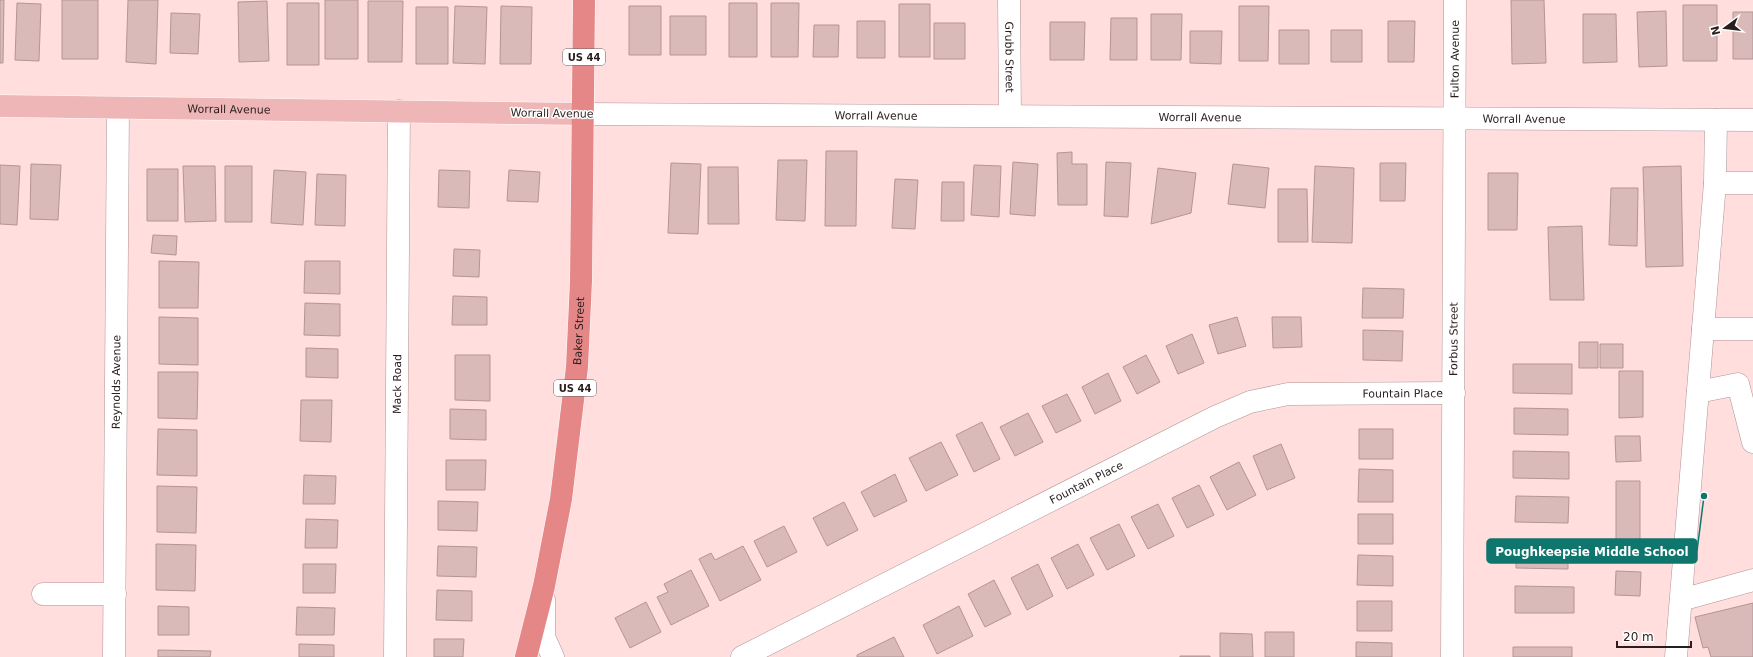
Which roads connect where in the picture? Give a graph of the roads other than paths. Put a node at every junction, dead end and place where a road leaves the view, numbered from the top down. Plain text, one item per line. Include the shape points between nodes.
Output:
1 (584, 0) edge
2 (1009, 0) edge
3 (1455, 0) edge
4 (0, 106) edge
5 (118, 108) junction
6 (399, 111) junction
7 (583, 114) junction
8 (1010, 115) junction
9 (1456, 118) junction
10 (1716, 120) junction
11 (1753, 120) edge
12 (1715, 183) junction
13 (1753, 183) edge
14 (1703, 329) junction
15 (1753, 329) edge
16 (1698, 392) junction
17 (1454, 393) junction
18 (1753, 442) edge
19 (1753, 580) edge
20 (544, 586) junction
21 (43, 594) dead end
22 (115, 594) junction
23 (1681, 600) junction
24 (114, 657) edge
25 (395, 657) edge
26 (526, 657) edge
27 (553, 657) edge
28 (742, 657) edge
29 (1452, 657) edge
30 (1676, 657) edge

1 - 7 highway, Baker Street / US 44
2 - 8 street, Grubb Street
3 - 9 street, Fulton Avenue
4 - 5 main road, Worrall Avenue
5 - 6 main road, Worrall Avenue
5 - 22 street, Reynolds Avenue
6 - 7 main road, Worrall Avenue
6 - 25 street, Mack Road
7 - 8 street, Worrall Avenue
7 - 20 highway, Baker Street / US 44 via 577,367 564,477
8 - 9 street, Worrall Avenue
9 - 10 street, Worrall Avenue
9 - 17 street, Forbus Street
10 - 11 street, Worrall Avenue
10 - 12 street
12 - 13 street
12 - 14 street
14 - 15 street
14 - 16 street
16 - 18 street via 1738,384
16 - 23 street
17 - 28 street, Fountain Place via 1288,394 1250,402
17 - 29 street, Forbus Street
19 - 23 street
20 - 26 highway, Baker Street / US 44
20 - 27 street via 544,637
21 - 22 street
22 - 24 street, Reynolds Avenue
23 - 30 street

